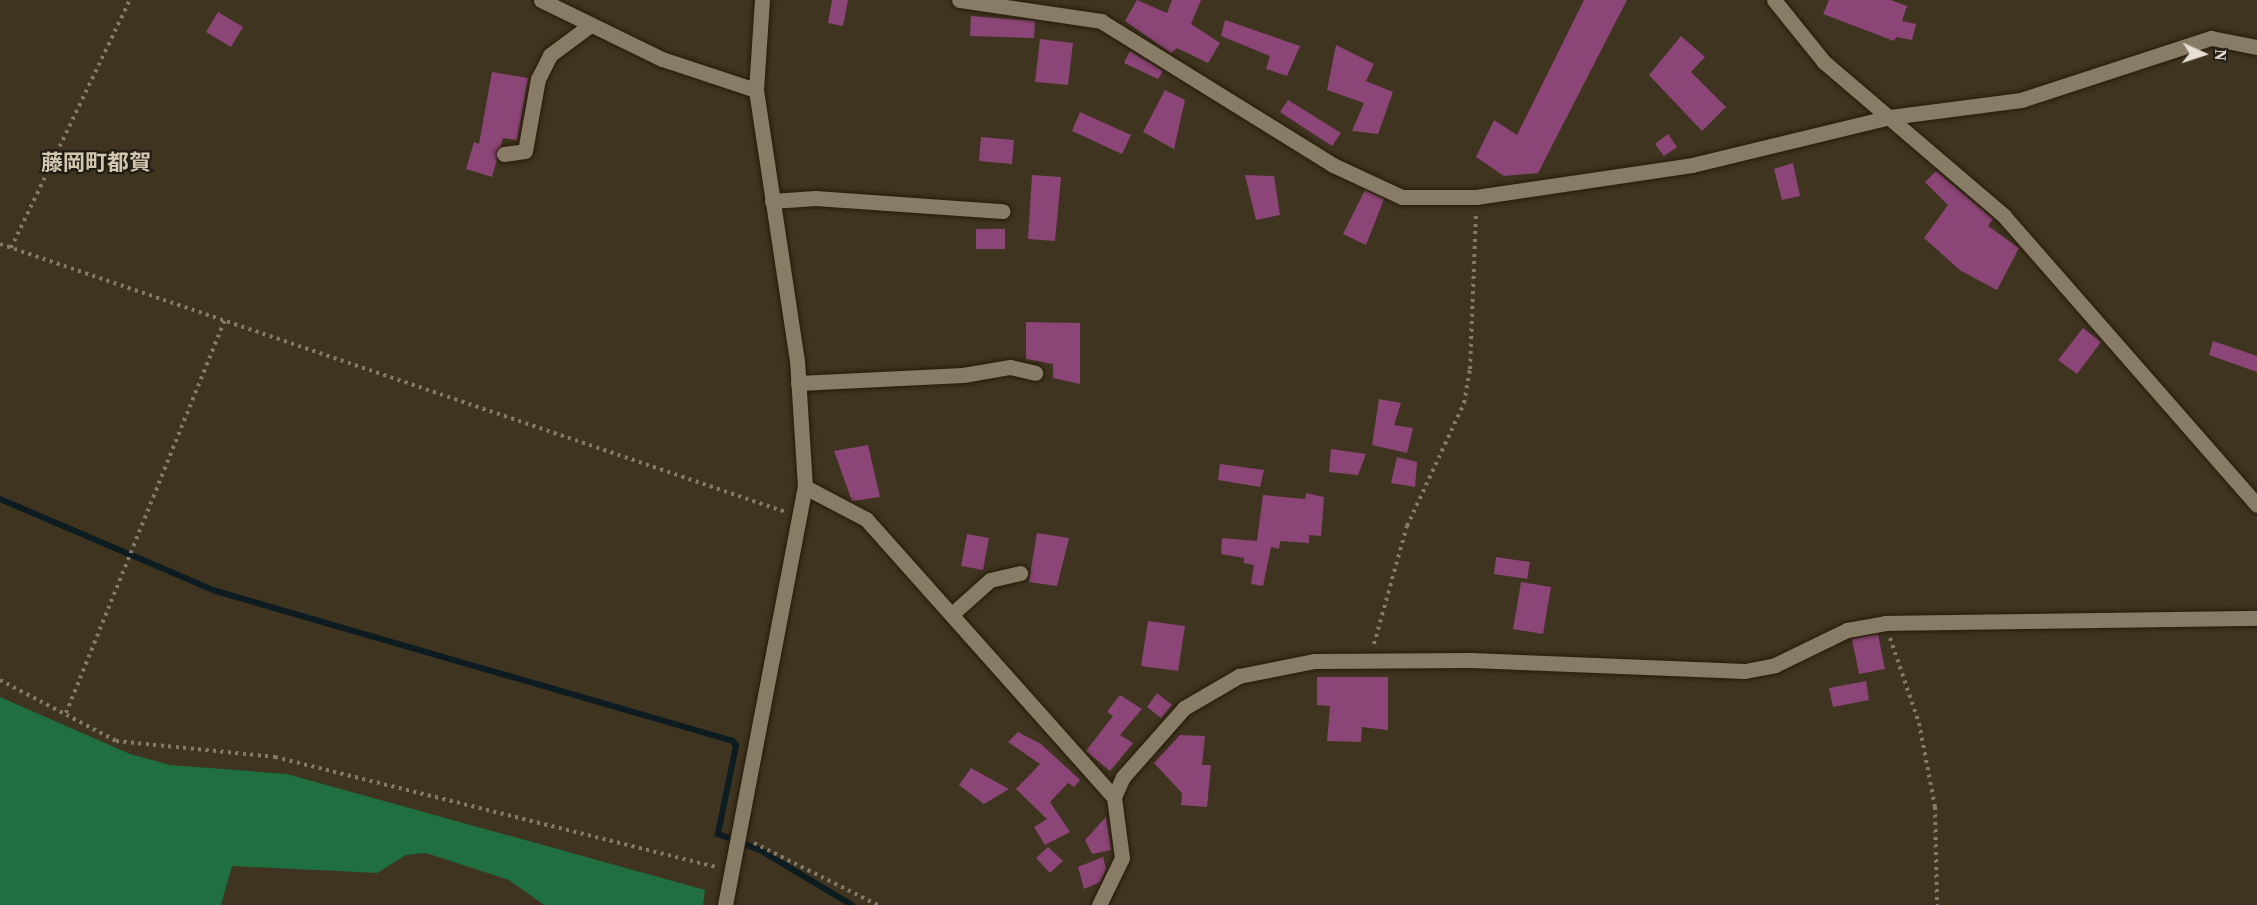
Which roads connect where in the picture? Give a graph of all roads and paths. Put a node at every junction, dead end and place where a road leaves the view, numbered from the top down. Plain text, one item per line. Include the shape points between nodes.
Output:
1 (130, 0) edge
2 (541, 0) edge
3 (762, 0) edge
4 (959, 0) edge
5 (1774, 0) edge
6 (589, 27) junction
7 (2257, 46) edge
8 (756, 90) junction
9 (1890, 117) junction
10 (504, 154) dead end
11 (1476, 197) junction
12 (772, 201) junction
13 (1003, 211) dead end
14 (0, 244) edge
15 (11, 248) junction
16 (224, 321) junction
17 (1035, 373) dead end
18 (798, 383) junction
19 (805, 487) junction
20 (2257, 505) edge
21 (802, 518) junction
22 (1020, 573) dead end
23 (952, 614) junction
24 (2257, 618) edge
25 (1885, 623) junction
26 (1373, 663) junction
27 (0, 680) edge
28 (66, 713) junction
29 (1114, 797) junction
30 (739, 838) junction
31 (732, 871) junction
32 (725, 905) edge
33 (878, 905) edge
34 (1099, 905) edge
35 (1937, 905) edge

1 - 15 path
2 - 6 street
3 - 8 street
4 - 11 street via 1101,21 1343,169 1402,197
5 - 9 street via 1824,62
6 - 8 street via 662,59
6 - 10 street via 550,55 538,79 525,151
7 - 9 street via 2211,38 2021,100
8 - 12 street
9 - 11 street via 1692,165
9 - 20 street via 2004,216 2073,288
11 - 26 path via 1470,369 1464,403 1407,526 1376,629
12 - 13 street via 815,198
12 - 18 street
14 - 15 path
15 - 16 path
16 - 21 path
16 - 28 path
17 - 18 street via 1010,367 963,375
18 - 19 street
19 - 21 street
19 - 23 street via 866,519
21 - 30 street
22 - 23 street via 990,580
23 - 29 street
24 - 25 street
25 - 26 street via 1847,630 1775,665 1745,671 1472,660
25 - 35 path via 1919,723 1935,807
26 - 29 street via 1314,661 1239,676 1184,708 1123,777
27 - 28 path
28 - 31 path via 117,741 275,757
29 - 34 street via 1122,858
30 - 31 street
30 - 33 path via 785,855
31 - 32 street

